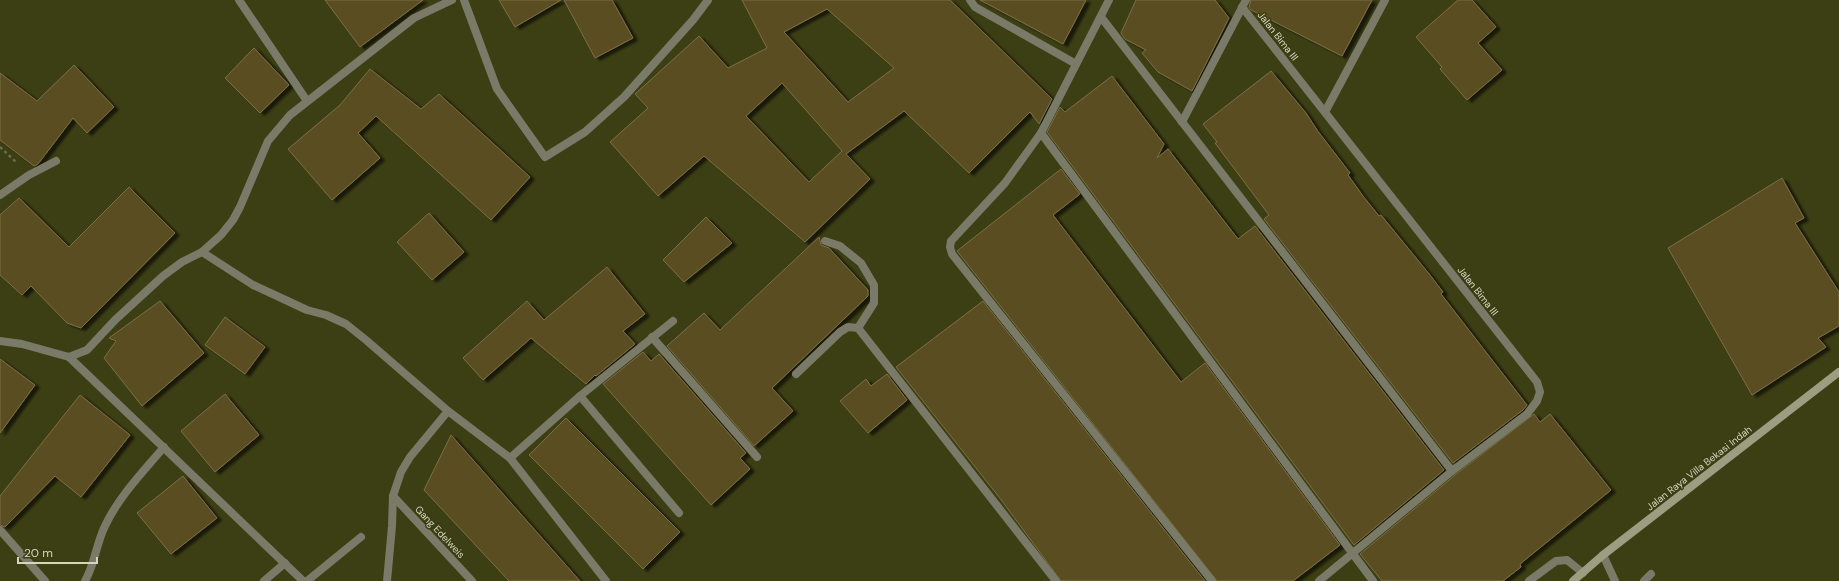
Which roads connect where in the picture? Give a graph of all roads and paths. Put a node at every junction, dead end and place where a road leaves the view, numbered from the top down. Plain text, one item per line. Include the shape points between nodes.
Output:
1 (239, 0) edge
2 (452, 0) edge
3 (464, 0) edge
4 (708, 0) edge
5 (970, 0) edge
6 (1110, 0) edge
7 (1384, 0) edge
8 (1244, 4) edge
9 (1101, 17) junction
10 (1076, 64) junction
11 (307, 101) junction
12 (1325, 112) junction
13 (1182, 122) junction
14 (1041, 133) junction
15 (0, 146) edge
16 (56, 161) dead end
17 (29, 175) junction
18 (0, 195) edge
19 (825, 241) dead end
20 (202, 252) junction
21 (674, 321) dead end
22 (858, 328) junction
23 (652, 337) junction
24 (0, 342) edge
25 (69, 356) junction
26 (1839, 372) edge
27 (796, 374) dead end
28 (580, 396) junction
29 (448, 411) junction
30 (164, 446) junction
31 (757, 457) dead end
32 (510, 458) junction
33 (1452, 471) junction
34 (392, 496) junction
35 (679, 513) dead end
36 (0, 530) edge
37 (361, 537) dead end
38 (1353, 554) junction
39 (1604, 555) junction
40 (285, 563) junction
41 (1583, 573) junction
42 (1651, 574) dead end
43 (45, 581) edge
44 (85, 581) edge
45 (264, 581) edge
46 (303, 581) edge
47 (307, 581) edge
48 (387, 581) edge
49 (472, 581) edge
50 (606, 581) edge
51 (1056, 581) edge
52 (1212, 581) edge
53 (1319, 581) edge
54 (1373, 581) edge
55 (1529, 581) edge
56 (1573, 581) edge
57 (1615, 581) edge
58 (1644, 581) edge

1 - 11 street
2 - 11 street via 414,18
3 - 4 street via 497,89 545,157 585,132 624,97
5 - 10 street via 975,7
6 - 9 street
7 - 12 street
8 - 12 street, Jalan Bima III
8 - 13 street
9 - 10 street
9 - 13 street
10 - 14 street
11 - 20 street via 290,115 268,141 233,220
12 - 33 street, Jalan Bima III via 1537,382 1540,392 1527,414
13 - 33 street
14 - 38 street
14 - 52 street via 1005,183 951,241 952,254
15 - 17 path
16 - 17 street
17 - 18 street
19 - 22 street via 840,246 860,264 874,285 874,303
20 - 25 street via 163,276 87,350
20 - 29 street via 253,284 307,310 326,314 346,324
21 - 23 street
22 - 27 street via 848,326
22 - 51 street
23 - 28 street
23 - 31 street
24 - 25 street via 22,344
25 - 30 street
26 - 39 main road, Jalan Raya Villa Bekasi Indah
28 - 32 street
28 - 35 street
29 - 32 street
29 - 34 street via 410,456
30 - 40 street
30 - 44 street via 114,509 100,537 91,570
32 - 50 street
33 - 38 street, Jalan Bima III
34 - 48 street
34 - 49 street, Gang Edelweis
36 - 43 street
37 - 47 street
38 - 53 street, Jalan Bima III
38 - 54 street
39 - 41 main road, Jalan Raya Villa Bekasi Indah
39 - 57 street
40 - 45 street
40 - 46 street
41 - 55 street via 1566,560 1556,561
41 - 56 main road, Jalan Raya Villa Bekasi Indah
42 - 58 street

